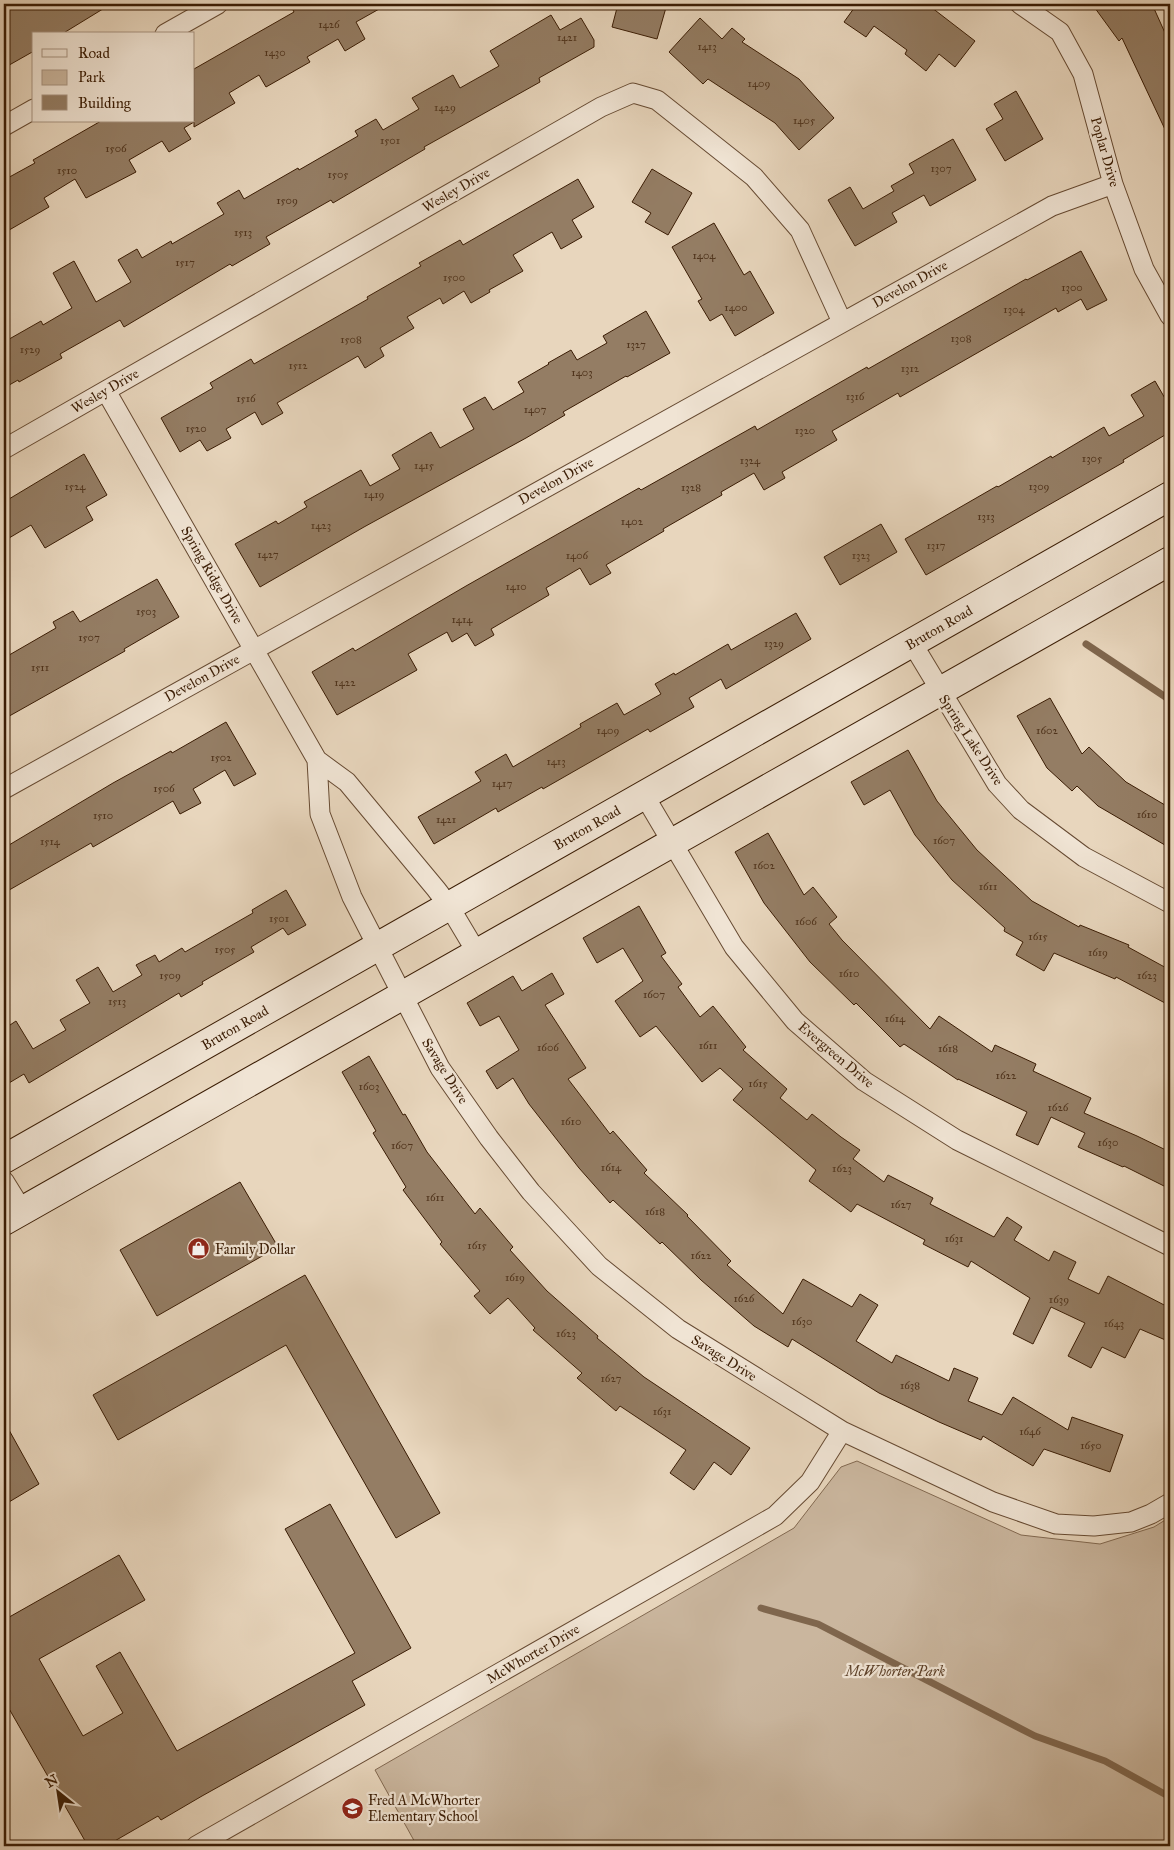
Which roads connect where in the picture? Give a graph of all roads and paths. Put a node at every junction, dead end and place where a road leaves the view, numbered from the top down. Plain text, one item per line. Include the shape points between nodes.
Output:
1 (218, 4) edge
2 (1020, 4) edge
3 (169, 32) edge
4 (32, 110) edge
5 (4, 126) edge
6 (1113, 184) junction
7 (1170, 316) edge
8 (842, 322) junction
9 (106, 391) junction
10 (4, 449) edge
11 (1170, 496) edge
12 (1170, 561) edge
13 (912, 643) junction
14 (254, 648) junction
15 (940, 691) junction
16 (317, 760) junction
17 (4, 789) edge
18 (644, 795) junction
19 (672, 843) junction
20 (1170, 903) edge
21 (449, 906) junction
22 (378, 947) junction
23 (477, 953) junction
24 (403, 995) junction
25 (4, 1159) edge
26 (4, 1181) edge
27 (13, 1216) edge
28 (1170, 1246) edge
29 (842, 1431) junction
30 (1170, 1503) edge
31 (196, 1846) edge

1 - 3 street
2 - 6 street, Poplar Drive via 1060,32 1083,74
4 - 5 street
6 - 7 street, Poplar Drive via 1144,269
6 - 8 street, Develon Drive via 1052,206
8 - 9 street, Wesley Drive via 800,230 754,177 657,100 633,93 601,107
8 - 14 street, Develon Drive
9 - 10 street, Wesley Drive
9 - 14 street, Spring Ridge Drive
11 - 13 main road, Bruton Road
12 - 15 main road
13 - 15 street, Spring Lake Drive
13 - 18 main road, Bruton Road
14 - 16 street, Spring Ridge Drive
14 - 17 street, Develon Drive
15 - 19 main road
15 - 20 street, Spring Lake Drive via 997,784 1021,810 1084,857
16 - 21 street, Spring Ridge Drive via 347,782
16 - 22 street, Spring Ridge Drive via 320,814 352,897
18 - 19 street, Evergreen Drive
18 - 21 main road, Bruton Road
19 - 23 main road
19 - 28 street, Evergreen Drive via 734,947 795,1021 864,1081 956,1140
21 - 22 main road, Bruton Road
21 - 23 street, Spring Ridge Drive
22 - 24 street, Spring Ridge Drive
22 - 25 main road, Bruton Road
23 - 24 main road
24 - 27 main road
24 - 29 street, Savage Drive via 440,1068 489,1138 531,1192 599,1266 678,1330
26 - 27 street
29 - 30 street, Savage Drive via 993,1502 1056,1524 1094,1526 1131,1522
29 - 31 street, McWhorter Drive via 810,1482 776,1516

